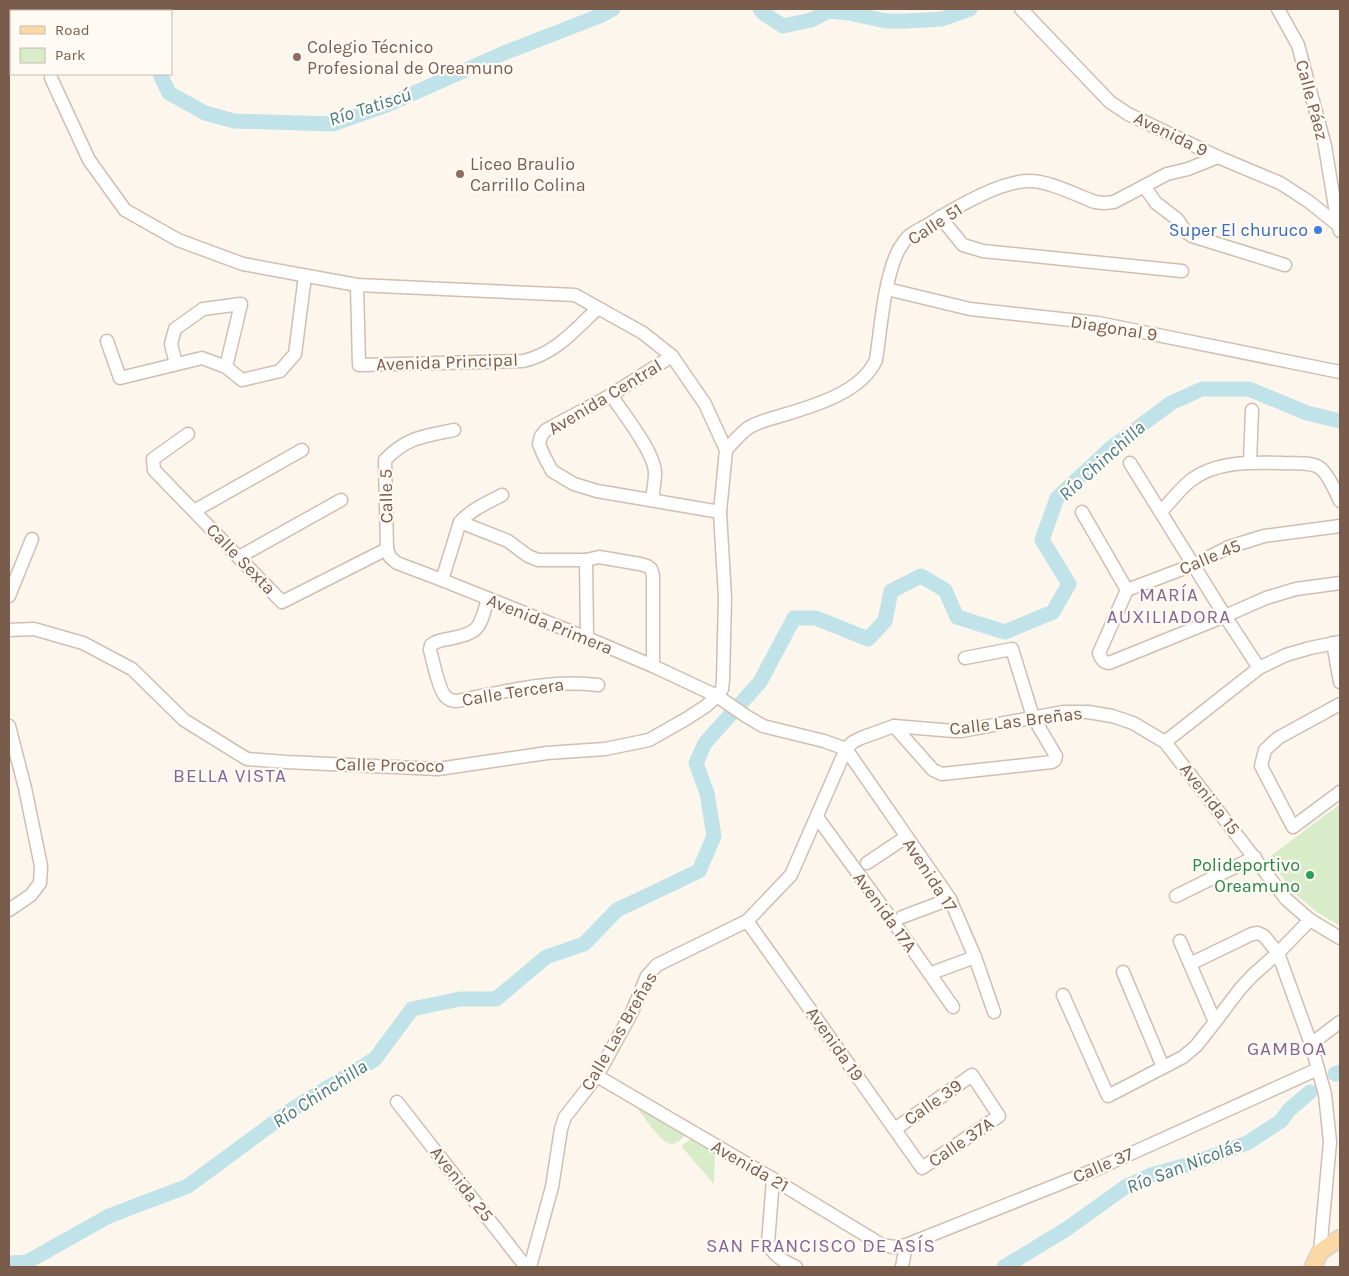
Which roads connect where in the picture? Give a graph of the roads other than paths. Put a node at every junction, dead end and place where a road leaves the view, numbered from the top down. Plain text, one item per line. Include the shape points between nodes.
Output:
1 (1021, 9) edge
2 (1278, 9) edge
3 (51, 78) dead end
4 (1218, 157) junction
5 (1144, 186) junction
6 (940, 217) junction
7 (1339, 227) edge
8 (1284, 265) dead end
9 (1182, 271) dead end
10 (305, 276) junction
11 (357, 284) junction
12 (887, 288) junction
13 (598, 308) junction
14 (107, 341) dead end
15 (672, 356) junction
16 (176, 364) junction
17 (226, 367) junction
18 (1340, 372) edge
19 (612, 395) junction
20 (1252, 410) dead end
21 (454, 430) dead end
22 (188, 434) dead end
23 (302, 450) dead end
24 (726, 450) junction
25 (1250, 462) junction
26 (1130, 463) dead end
27 (502, 495) dead end
28 (341, 500) dead end
29 (652, 500) junction
30 (1340, 501) edge
31 (194, 511) junction
32 (720, 512) junction
33 (1082, 512) dead end
34 (1161, 512) junction
35 (460, 522) junction
36 (1340, 526) edge
37 (32, 539) dead end
38 (387, 549) junction
39 (239, 556) junction
40 (586, 560) junction
41 (1193, 564) junction
42 (442, 580) junction
43 (1340, 583) edge
44 (1127, 590) junction
45 (9, 596) edge
46 (488, 599) junction
47 (1225, 616) junction
48 (9, 630) edge
49 (587, 638) junction
50 (1337, 642) edge
51 (965, 658) dead end
52 (653, 666) junction
53 (1259, 668) junction
54 (1340, 682) edge
55 (598, 684) dead end
56 (722, 699) junction
57 (1340, 704) edge
58 (1033, 717) junction
59 (9, 726) edge
60 (894, 726) junction
61 (1165, 742) junction
62 (846, 749) junction
63 (1340, 792) edge
64 (817, 817) junction
65 (906, 837) junction
66 (1255, 857) junction
67 (867, 863) dead end
68 (1176, 896) dead end
69 (950, 899) junction
70 (9, 910) edge
71 (902, 917) dead end
72 (1310, 920) junction
73 (747, 921) junction
74 (1340, 938) edge
75 (1180, 941) dead end
76 (1278, 953) junction
77 (975, 957) junction
78 (1190, 964) junction
79 (938, 971) dead end
80 (1123, 972) dead end
81 (1063, 995) dead end
82 (953, 1007) dead end
83 (994, 1012) dead end
84 (1216, 1022) junction
85 (1340, 1022) edge
86 (1311, 1044) junction
87 (1163, 1067) junction
88 (1318, 1069) junction
89 (597, 1076) junction
90 (397, 1102) dead end
91 (999, 1116) joint
92 (895, 1129) junction
93 (1335, 1139) edge
94 (922, 1168) joint
95 (773, 1179) junction
96 (1340, 1238) edge
97 (906, 1245) junction
98 (1320, 1252) junction
99 (526, 1267) edge
100 (530, 1267) edge
101 (796, 1267) edge
102 (902, 1267) edge
103 (1313, 1267) edge

1 - 4 street, Avenida 9 via 1110,102 1128,114
2 - 7 street, Calle Páez via 1298,45 1324,146
3 - 10 street via 89,160 125,210 178,240 243,264
4 - 5 street, Calle 51 via 1166,174
4 - 7 street, Avenida 9 via 1280,183
5 - 6 street, Calle 51 via 1114,202 1104,203 1040,181 1027,180 986,193
5 - 8 street via 1156,203 1192,236
6 - 9 street via 963,245 982,251
6 - 12 street, Calle 51 via 908,236 899,249
10 - 11 street
10 - 17 street via 296,354 280,371 242,380
11 - 13 street via 575,295
11 - 13 street, Avenida Principal via 359,365 523,361 548,352
12 - 18 street, Diagonal 9 via 970,309 1098,323
12 - 24 street, Calle 51 via 876,360 866,376 843,393 749,428
13 - 15 street via 643,333
14 - 16 street via 120,378
15 - 19 street, Avenida Central
15 - 24 street via 705,404
16 - 17 street via 202,358
16 - 17 street via 171,344 175,329 204,309 241,304
19 - 29 street via 653,462 656,472
19 - 29 street, Avenida Central via 546,430 539,444 552,471 574,484
20 - 25 street
21 - 38 street, Calle 5 via 411,440 385,460
22 - 31 street, Calle Sexta via 153,460 153,465 154,470
23 - 31 street
24 - 32 street
25 - 30 street via 1320,467
25 - 34 street via 1202,473
26 - 34 street
27 - 35 street via 474,509
28 - 39 street
29 - 32 street, Avenida Central
31 - 39 street, Calle Sexta
32 - 56 street via 725,598
33 - 44 street
34 - 41 street
35 - 40 street via 508,541 538,560
35 - 42 street
36 - 41 street, Calle 45 via 1264,536 1229,547
37 - 45 street
38 - 39 street, Calle Sexta via 282,602
38 - 42 street, Avenida Primera via 397,563
40 - 49 street
40 - 52 street via 599,557 652,569
41 - 44 street, Calle 45
41 - 47 street
42 - 46 street, Avenida Primera
43 - 47 street via 1296,589
44 - 47 street via 1099,653 1104,662 1109,663
46 - 49 street, Avenida Primera
46 - 55 street, Calle Tercera via 474,632 435,641 430,646 445,696 457,701 534,686 577,682
47 - 53 street
48 - 56 street, Calle Prococo via 34,629 83,643 132,669 184,720 247,759 438,769 547,753 605,750 649,740
49 - 52 street, Avenida Primera
50 - 53 street via 1286,655
50 - 54 street
51 - 58 street via 1012,649
52 - 56 street, Avenida Primera
53 - 61 street
56 - 62 street via 763,726
57 - 63 street via 1278,738 1265,750 1261,766 1293,827
58 - 60 street, Calle Las Breñas via 954,731
58 - 60 street via 1056,756 1052,762 942,774 933,770
58 - 61 street, Calle Las Breñas via 1063,712 1112,716 1133,723
59 - 70 street via 42,866 40,883
60 - 62 street, Calle Las Breñas via 861,738
61 - 66 street, Avenida 15
62 - 64 street, Calle Las Breñas
62 - 65 street, Avenida 17
64 - 73 street, Calle Las Breñas via 791,875
64 - 82 street, Avenida 17A
65 - 67 street
65 - 69 street, Avenida 17
66 - 68 street
66 - 72 street, Avenida 15 via 1286,899
69 - 71 street
69 - 77 street, Avenida 17
72 - 74 street, Avenida 15
72 - 76 street
73 - 89 street, Calle Las Breñas via 657,965 646,976 632,1012
73 - 92 street, Avenida 19
75 - 78 street
76 - 78 street via 1258,933
76 - 84 street via 1253,974
76 - 86 street
77 - 79 street
77 - 83 street, Avenida 17
78 - 84 street
80 - 87 street
81 - 87 street via 1108,1096
84 - 87 street via 1196,1046
85 - 86 street
86 - 88 street
88 - 93 street
88 - 97 street, Calle 37 via 1099,1168
89 - 95 street, Avenida 21
89 - 100 street, Calle Las Breñas via 565,1116 552,1188
90 - 99 street, Avenida 25
91 - 92 street, Calle 39 via 972,1075
91 - 94 street, Calle 37A
92 - 94 street, Avenida 19
93 - 98 street
95 - 97 street, Avenida 21 via 882,1245
95 - 101 street via 768,1243 779,1258
96 - 98 main road
97 - 102 street
98 - 103 main road

